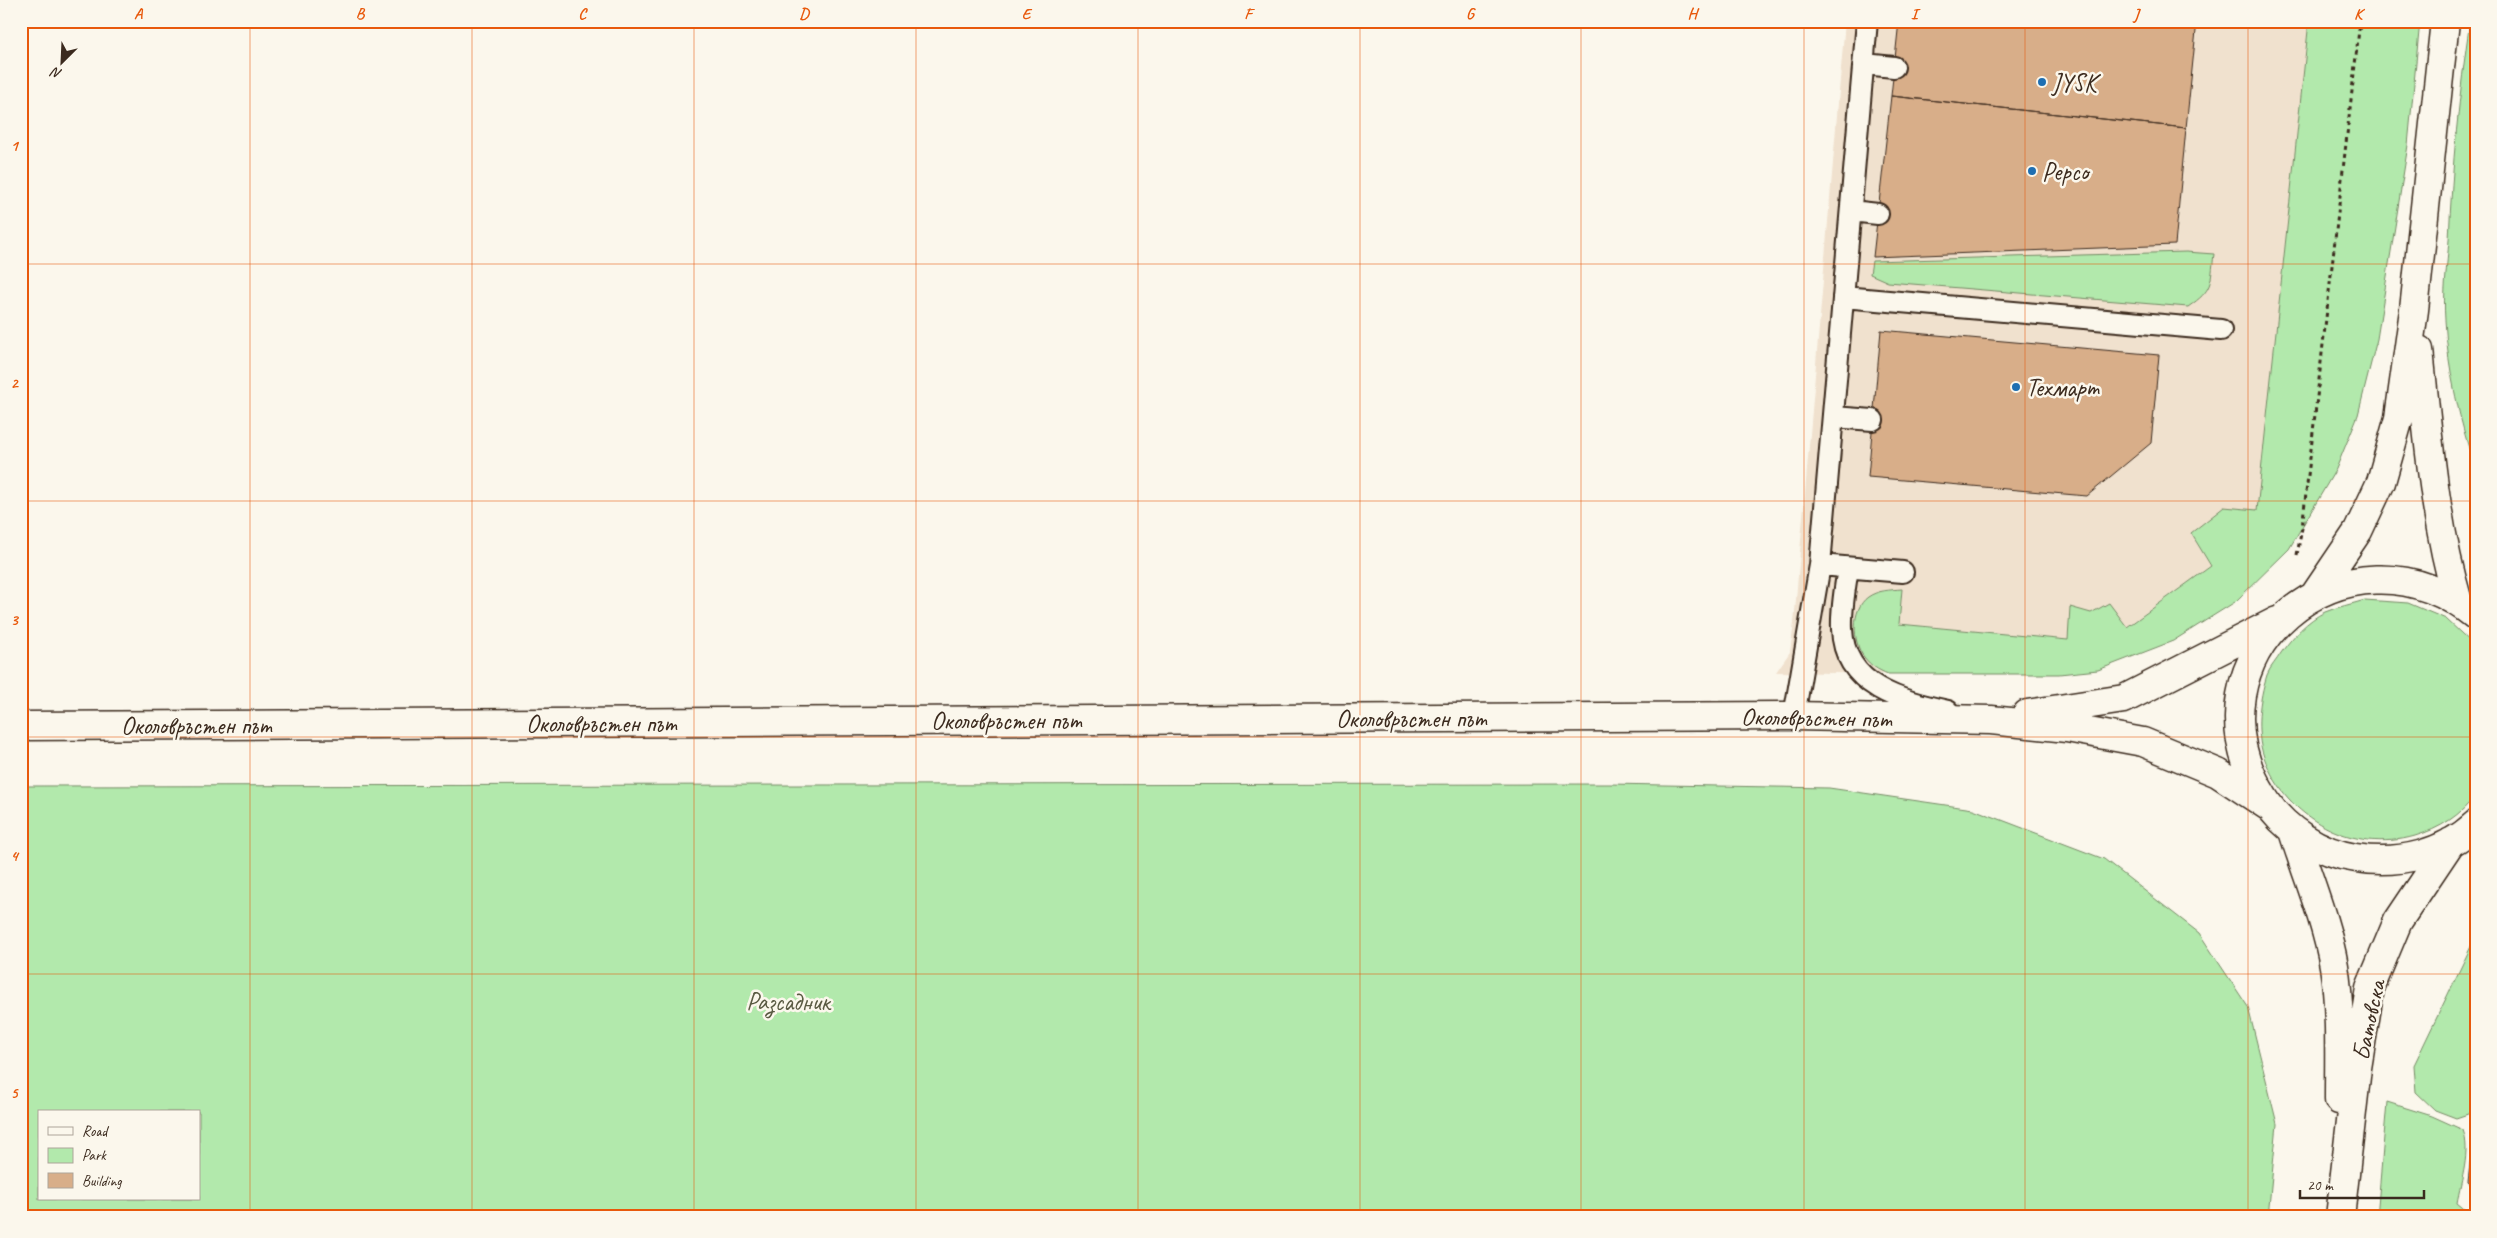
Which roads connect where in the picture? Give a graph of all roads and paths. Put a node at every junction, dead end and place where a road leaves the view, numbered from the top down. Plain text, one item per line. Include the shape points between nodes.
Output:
1 (1868, 21) edge
2 (2360, 21) edge
3 (2445, 21) edge
4 (1864, 64) junction
5 (1894, 67) dead end
6 (1851, 211) junction
7 (1878, 214) dead end
8 (1843, 297) junction
9 (2414, 310) junction
10 (2221, 330) dead end
11 (1833, 417) junction
12 (1873, 420) dead end
13 (2296, 558) dead end
14 (1820, 565) junction
15 (1848, 568) junction
16 (1903, 572) dead end
17 (2314, 596) junction
18 (2467, 609) edge
19 (2284, 617) junction
20 (1794, 716) junction
21 (1991, 720) junction
22 (21, 726) edge
23 (2268, 806) junction
24 (2294, 830) junction
25 (2469, 830) edge
26 (2340, 1217) edge

1 - 4 lane
2 - 13 path
3 - 9 main road
4 - 5 lane
4 - 6 lane
6 - 7 lane
6 - 8 lane
8 - 10 lane
8 - 11 lane
9 - 17 main road via 2399,418 2382,482 2358,531
9 - 18 main road via 2444,556
11 - 12 lane
11 - 14 lane
14 - 15 lane
14 - 20 lane
15 - 16 lane
15 - 21 lane via 1842,629 1844,649 1860,675 1881,691 1904,701
17 - 18 main road via 2349,583 2387,579 2424,586
17 - 19 main road
19 - 21 main road, Околовръстен път via 2124,699
19 - 23 main road via 2270,631 2249,667 2240,708 2239,729 2246,762
20 - 21 main road, Околовръстен път
20 - 22 main road, Околовръстен път
21 - 23 main road, Околовръстен път via 2067,728 2143,742 2218,773
23 - 24 main road
24 - 25 main road via 2330,851 2392,861 2412,857
24 - 26 main road, Батовска via 2323,919 2334,967 2338,1016
25 - 26 main road, Батовска via 2398,921 2370,988

